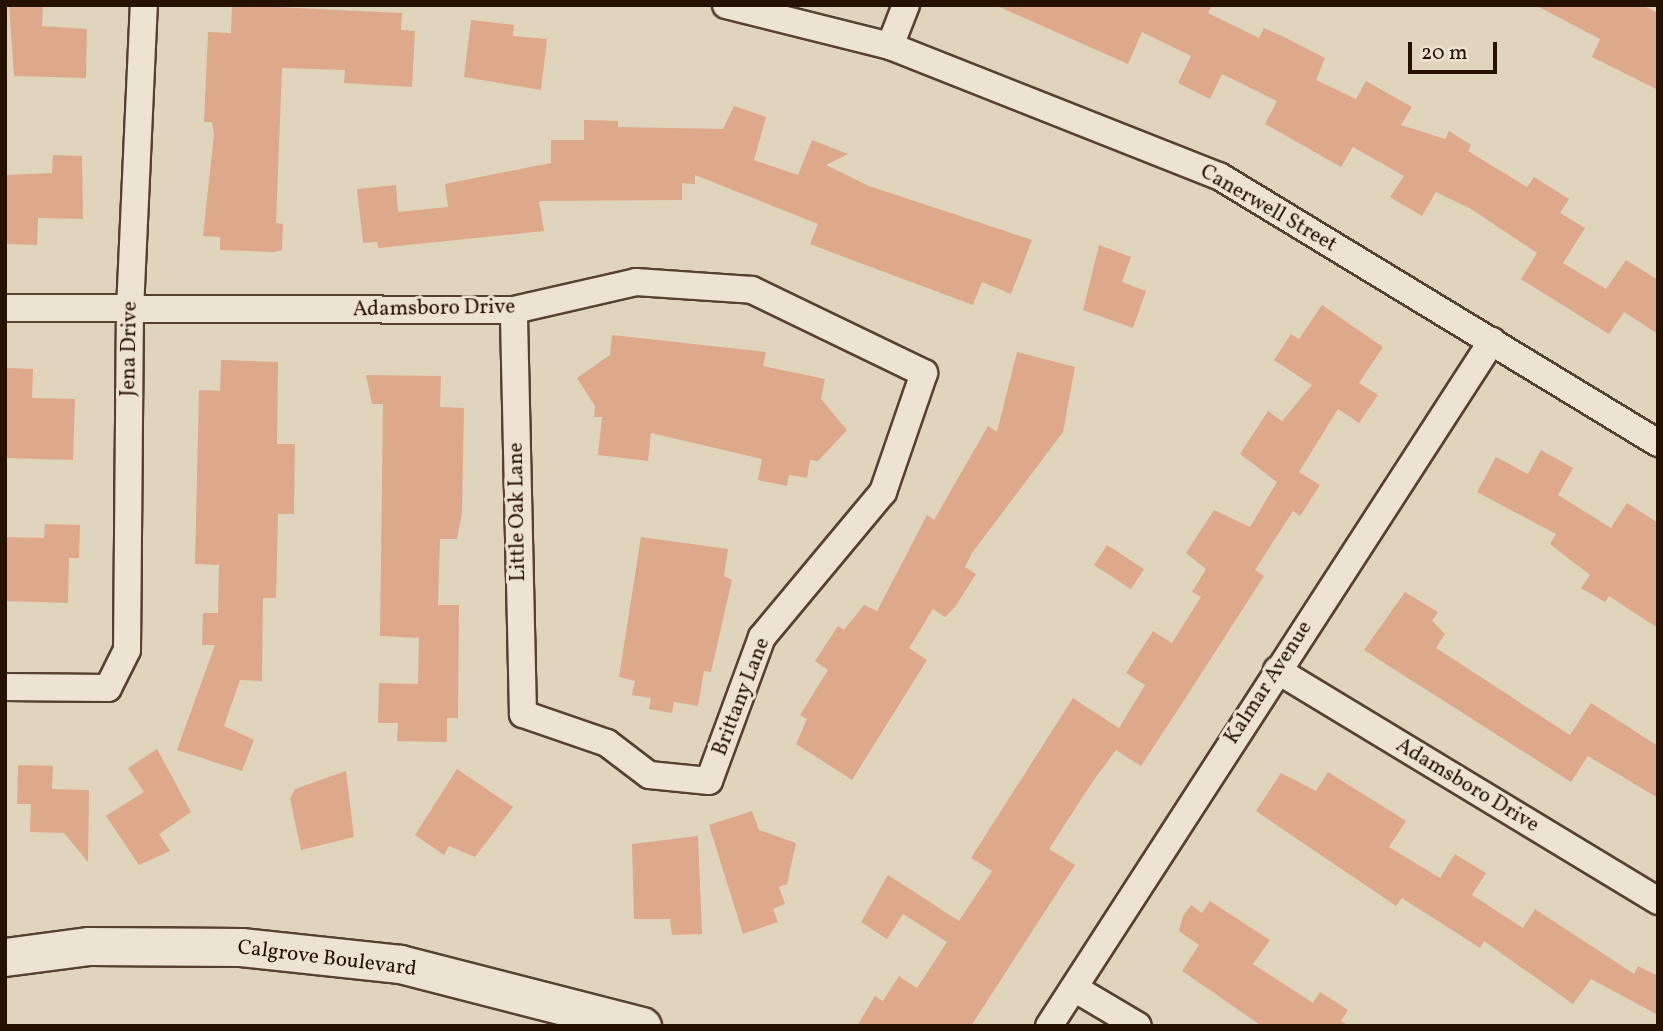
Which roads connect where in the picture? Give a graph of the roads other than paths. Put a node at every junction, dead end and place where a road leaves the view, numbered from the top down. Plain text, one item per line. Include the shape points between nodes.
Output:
1 (144, 5) edge
2 (726, 5) edge
3 (906, 5) edge
4 (891, 46) junction
5 (5, 308) edge
6 (130, 310) junction
7 (514, 310) junction
8 (1492, 341) junction
9 (924, 373) joint
10 (1658, 443) edge
11 (1277, 670) junction
12 (5, 687) edge
13 (523, 714) joint
14 (1658, 901) edge
15 (5, 957) edge
16 (1074, 988) junction
17 (642, 1026) edge
18 (1049, 1026) edge
19 (1138, 1026) edge

1 - 6 street, Jena Drive
2 - 4 street, Canerwell Street
3 - 4 street
4 - 8 street, Canerwell Street via 1219,177
5 - 6 street, Adamsboro Drive
6 - 7 street, Adamsboro Drive
6 - 12 street, Jena Drive via 127,650 108,688
7 - 9 street, Adamsboro Drive via 636,282 752,290
7 - 13 street, Little Oak Lane
8 - 10 street, Canerwell Street
8 - 11 street, Kalmar Avenue
9 - 13 street, Brittany Lane via 883,492 762,637 709,781 649,775 607,743
11 - 14 street, Adamsboro Drive
11 - 16 street, Kalmar Avenue
15 - 17 street, Calgrove Boulevard via 89,946 241,947 400,964
16 - 18 street, Kalmar Avenue
16 - 19 street

